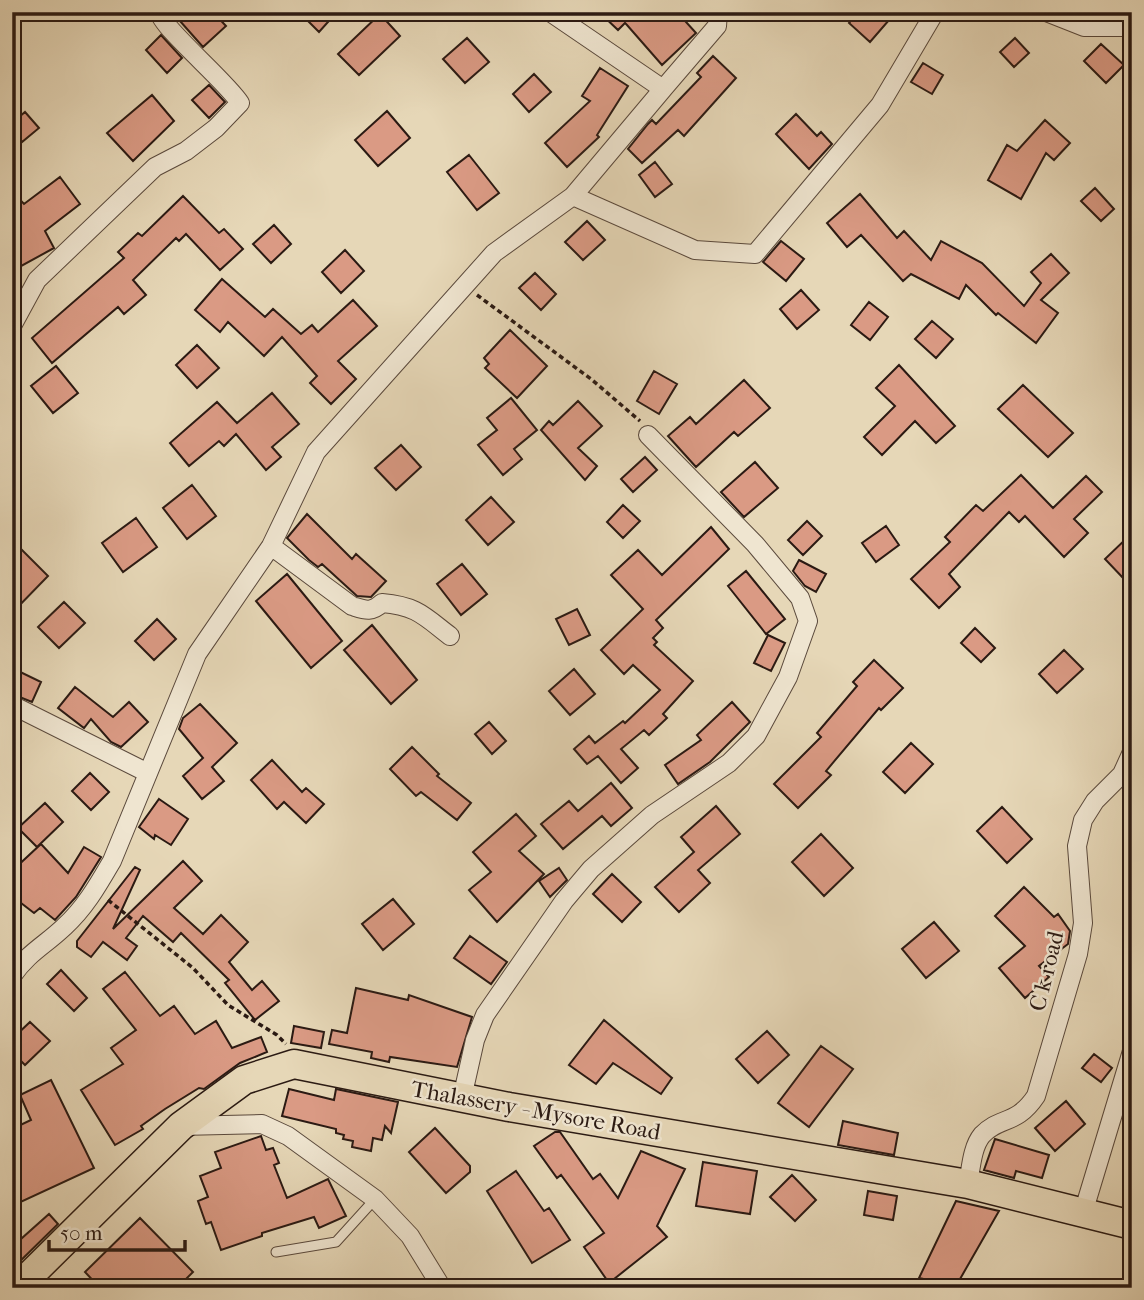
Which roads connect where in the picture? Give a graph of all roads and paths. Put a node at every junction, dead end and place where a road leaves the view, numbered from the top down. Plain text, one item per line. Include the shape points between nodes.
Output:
1 (159, 12) edge
2 (550, 12) edge
3 (718, 12) edge
4 (934, 12) edge
5 (1046, 12) edge
6 (1132, 27) edge
7 (663, 89) junction
8 (573, 195) junction
9 (464, 285) junction
10 (12, 326) edge
11 (648, 435) joint
12 (271, 546) junction
13 (450, 636) dead end
14 (12, 705) edge
15 (1132, 752) edge
16 (146, 772) junction
17 (95, 889) junction
18 (12, 976) edge
19 (1132, 1051) edge
20 (307, 1065) junction
21 (461, 1098) junction
22 (181, 1126) junction
23 (968, 1184) junction
24 (375, 1199) junction
25 (1083, 1213) junction
26 (1132, 1225) edge
27 (276, 1252) dead end
28 (17, 1288) edge
29 (442, 1288) edge

1 - 10 street via 167,27 240,103 216,128 155,167 37,280
2 - 7 street
3 - 7 street via 718,26
4 - 8 street via 880,105 755,254 695,250
5 - 6 street via 1084,27
7 - 8 street
8 - 9 street via 494,253
9 - 11 path via 591,379 642,423
9 - 12 street via 316,452
11 - 21 street via 755,544 800,598 808,621 788,677 756,736 729,763 652,815 591,869 564,901 485,1014
12 - 13 street via 352,606 366,611 383,603 406,606 422,611
12 - 16 street via 197,654
14 - 16 street
15 - 23 street, C k road via 1122,774 1083,820 1077,846 1083,923 1078,954 1036,1096 1025,1113 982,1136
16 - 17 street via 112,861
17 - 18 street via 83,908 28,954
17 - 20 path via 193,968 228,1005 276,1035
19 - 25 street
20 - 21 main road, Thalassery - Mysore Road
20 - 22 main road, Thalassery - Mysore Road via 281,1066 244,1080
21 - 23 main road, Thalassery - Mysore Road
22 - 24 street via 262,1125 288,1136
22 - 28 main road, Thalassery - Mysore Road
23 - 25 main road, Thalassery - Mysore Road
24 - 27 lane via 336,1242
24 - 29 street via 410,1236
25 - 26 main road, Thalassery - Mysore Road

